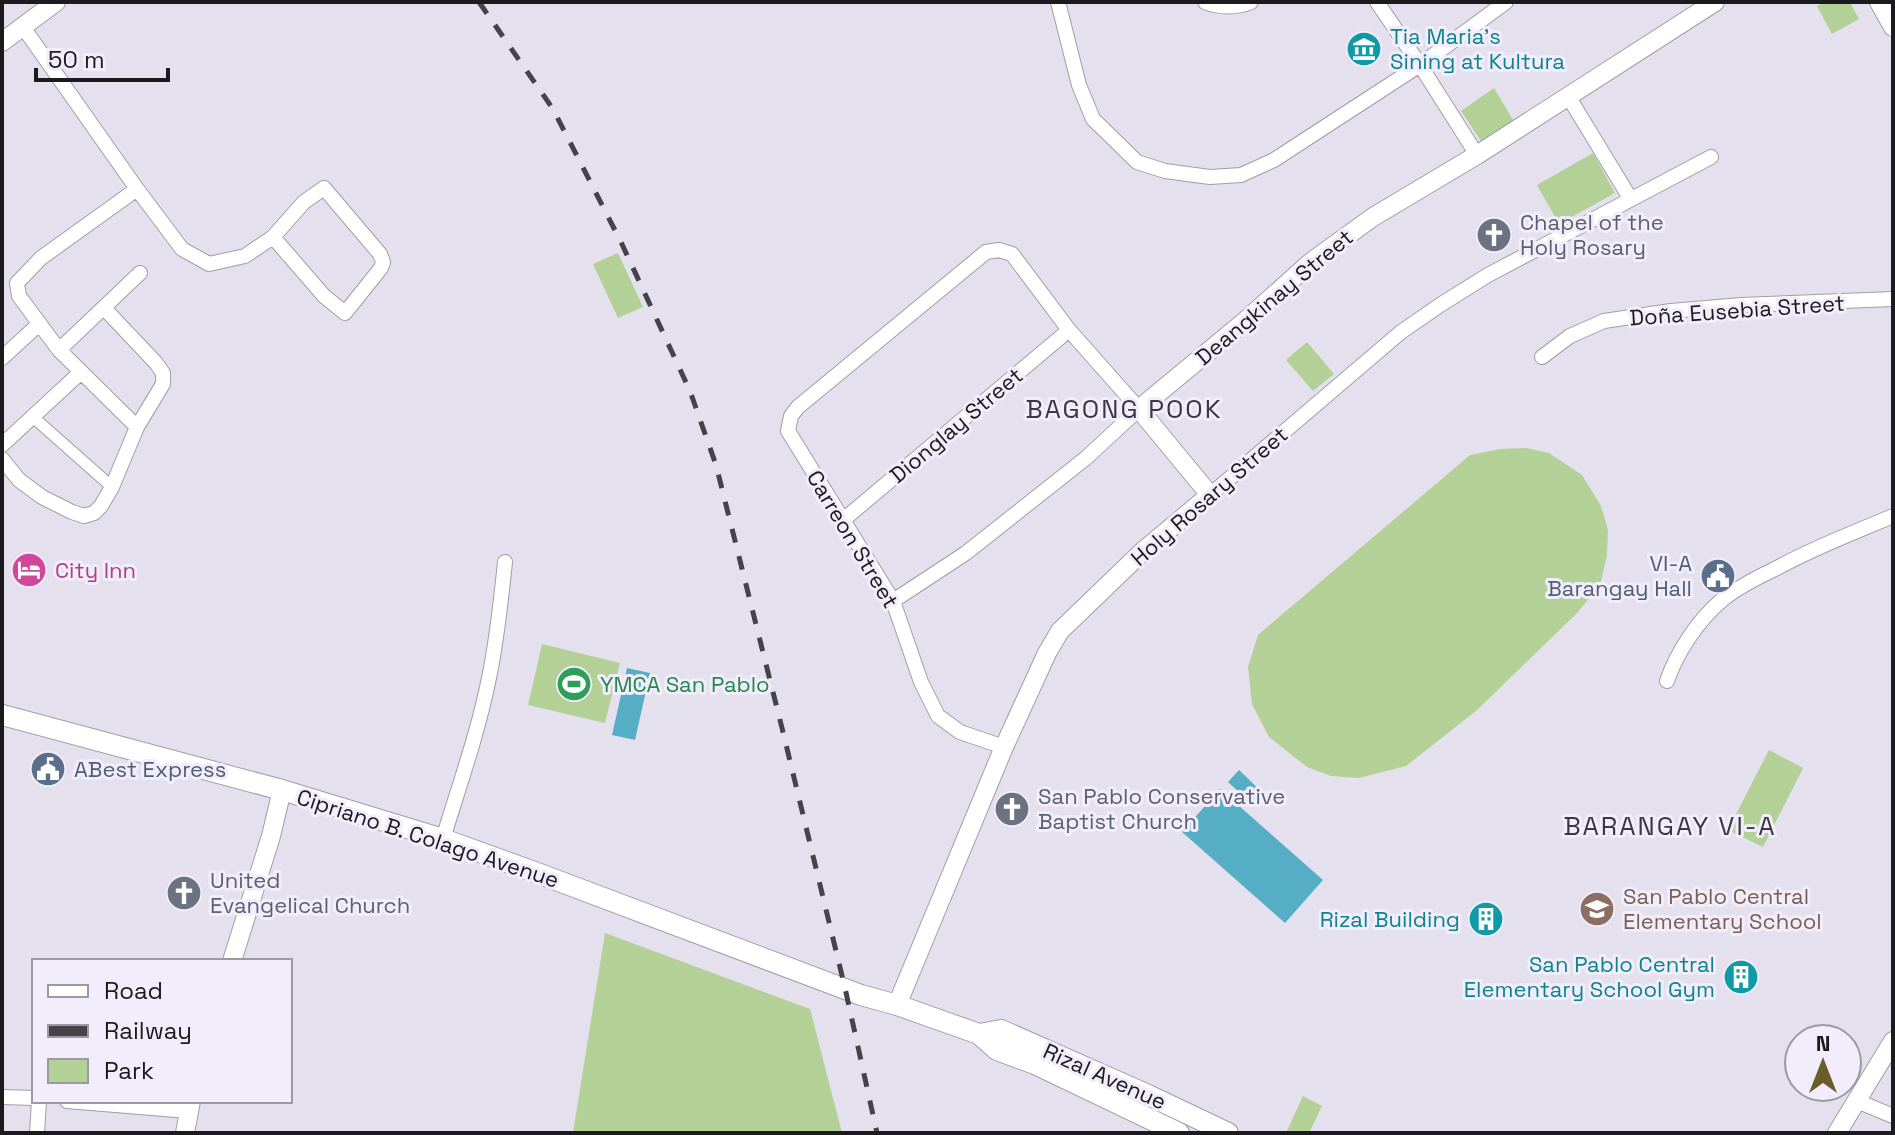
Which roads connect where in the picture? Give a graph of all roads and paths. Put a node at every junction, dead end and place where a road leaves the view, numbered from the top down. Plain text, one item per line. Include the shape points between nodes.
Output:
1 (56, 2) edge
2 (1058, 2) edge
3 (1205, 2) edge
4 (1251, 2) edge
5 (1377, 2) edge
6 (1506, 2) edge
7 (1715, 2) edge
8 (1879, 2) edge
9 (23, 27) junction
10 (1893, 27) edge
11 (2, 42) edge
12 (1420, 65) junction
13 (1568, 96) junction
14 (1477, 155) junction
15 (1711, 157) dead end
16 (137, 189) junction
17 (1630, 198) junction
18 (273, 237) junction
19 (140, 273) dead end
20 (1893, 299) edge
21 (104, 308) junction
22 (39, 324) junction
23 (1069, 330) junction
24 (59, 350) junction
25 (1542, 357) dead end
26 (2, 358) edge
27 (81, 372) junction
28 (1139, 409) junction
29 (33, 417) junction
30 (137, 427) junction
31 (2, 445) edge
32 (2, 459) edge
33 (112, 487) junction
34 (1210, 495) junction
35 (1893, 516) edge
36 (842, 521) junction
37 (505, 562) dead end
38 (893, 601) junction
39 (1667, 681) dead end
40 (2, 715) edge
41 (1004, 747) junction
42 (282, 790) junction
43 (443, 839) junction
44 (233, 959) edge
45 (845, 988) joint
46 (897, 1005) junction
47 (979, 1034) junction
48 (1893, 1041) edge
49 (1863, 1091) edge
50 (1148, 1095) junction
51 (2, 1097) edge
52 (32, 1100) edge
53 (36, 1103) edge
54 (116, 1103) edge
55 (1856, 1103) edge
56 (1862, 1103) edge
57 (189, 1106) edge
58 (1893, 1116) edge
59 (1148, 1126) edge
60 (37, 1133) edge
61 (185, 1133) edge
62 (1179, 1133) edge
63 (1228, 1133) edge
64 (1837, 1133) edge

1 - 9 street
2 - 12 street via 1093,119 1137,162 1165,171 1241,175 1274,160
3 - 4 street
5 - 12 street
6 - 12 street
7 - 13 street, Deangkinay Street
8 - 10 street
9 - 11 street
9 - 16 street
12 - 14 street
13 - 14 street, Deangkinay Street
13 - 17 street
14 - 28 street, Deangkinay Street via 1373,217 1311,262
15 - 17 street, Holy Rosary Street
16 - 18 street via 182,249 209,264 245,256
16 - 22 street via 41,258 17,283 19,296
17 - 34 street, Holy Rosary Street via 1488,275 1401,332
18 - 18 street via 324,188 383,262 345,313
19 - 21 street
20 - 25 street, Doña Eusebia Street via 1741,305 1604,321 1570,336
21 - 24 street
21 - 30 street via 163,373 163,384
22 - 24 street
22 - 26 street
23 - 28 street
23 - 36 street, Dionglay Street
23 - 36 street, Carreon Street via 1012,254 986,252 798,407 788,431
24 - 27 street
27 - 29 street
27 - 30 street
28 - 34 street
28 - 38 street, Deangkinay Street via 979,544
29 - 31 street
29 - 33 street
30 - 33 street
32 - 33 street via 42,497 84,516 101,506
34 - 41 street, Holy Rosary Street via 1060,631
35 - 39 street via 1810,550 1740,587 1702,620
36 - 38 street, Carreon Street
37 - 43 street via 486,692
38 - 41 street, Carreon Street via 938,716 960,732
40 - 42 main road, Cipriano B. Colago Avenue
41 - 46 street, Holy Rosary Street
42 - 43 main road, Cipriano B. Colago Avenue
42 - 44 street
43 - 45 main road, Cipriano B. Colago Avenue
45 - 46 main road, Rizal Avenue
46 - 47 main road, Rizal Avenue
47 - 50 main road, Rizal Avenue via 1001,1030
47 - 59 main road, Rizal Avenue via 997,1050 1035,1064
48 - 49 street
50 - 59 street
50 - 63 main road, Rizal Avenue
51 - 52 street
53 - 60 street
54 - 57 street
55 - 64 street
56 - 58 street
57 - 61 street
59 - 62 main road, Rizal Avenue

